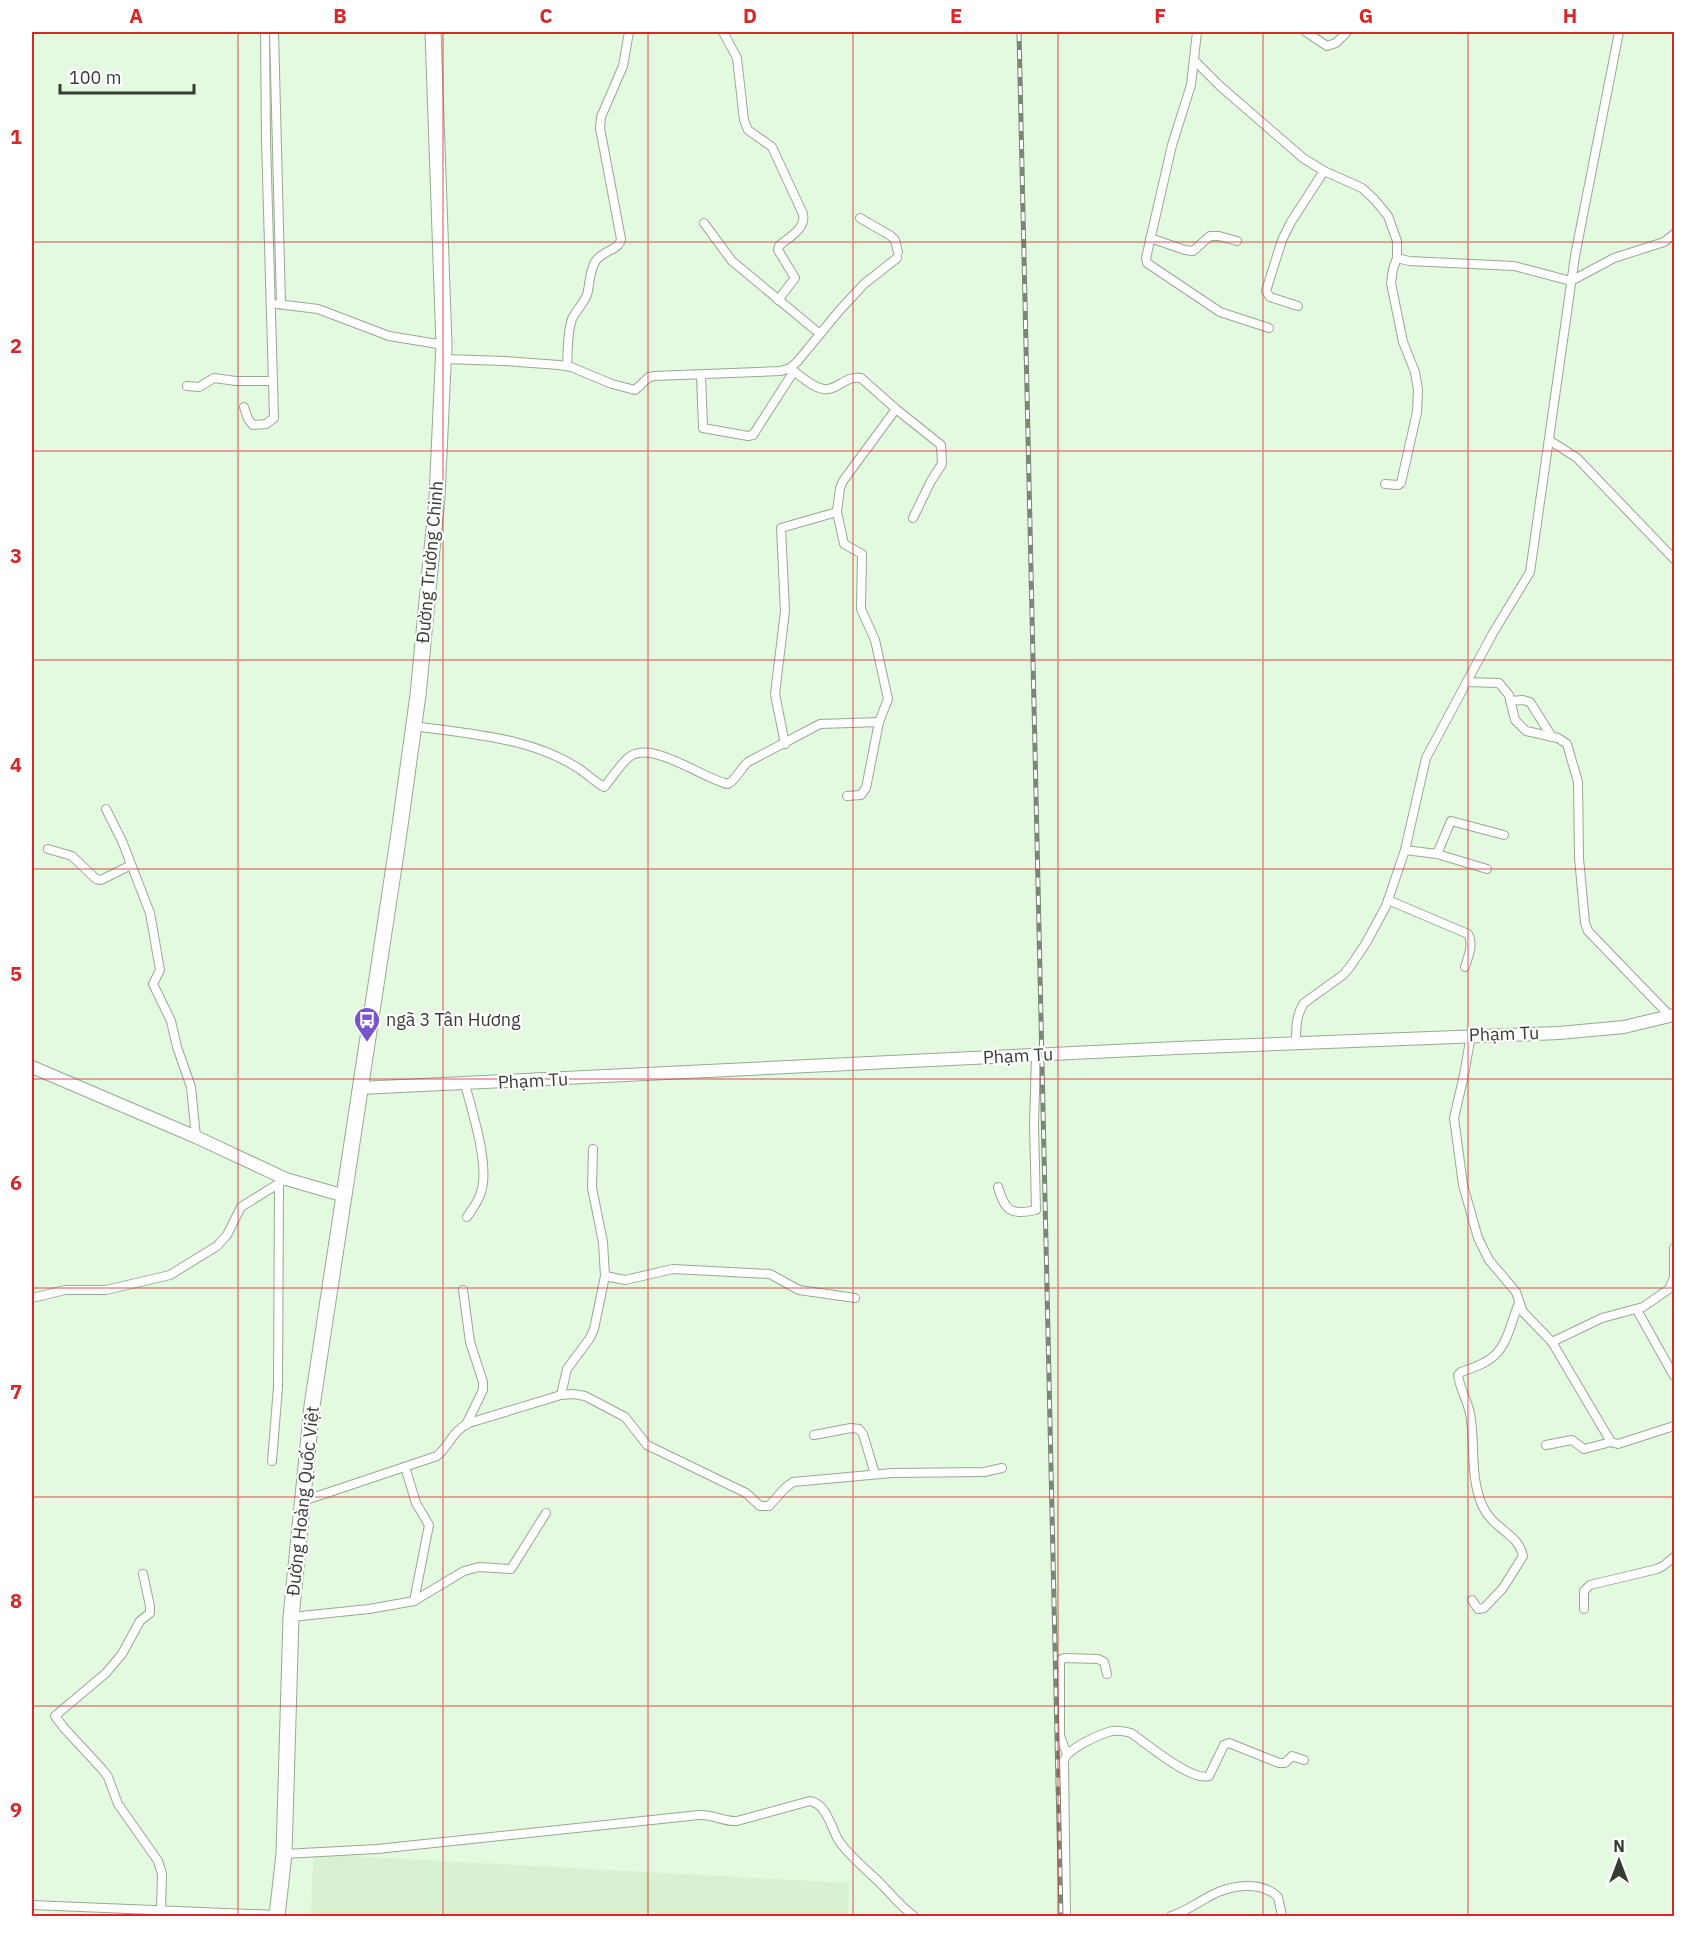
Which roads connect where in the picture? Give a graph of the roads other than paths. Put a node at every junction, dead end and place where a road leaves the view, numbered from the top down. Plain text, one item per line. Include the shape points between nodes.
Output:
1 (265, 32) edge
2 (274, 32) edge
3 (433, 32) edge
4 (629, 32) edge
5 (723, 32) edge
6 (1197, 32) edge
7 (1306, 32) edge
8 (1347, 32) edge
9 (1619, 32) edge
10 (1195, 61) junction
11 (271, 141) junction
12 (1324, 171) junction
13 (860, 218) dead end
14 (704, 223) dead end
15 (1674, 234) edge
16 (1150, 238) junction
17 (1237, 242) dead end
18 (1396, 258) junction
19 (1571, 281) junction
20 (778, 300) junction
21 (275, 304) junction
22 (1298, 306) dead end
23 (1269, 328) dead end
24 (820, 334) junction
25 (444, 352) junction
26 (567, 366) junction
27 (792, 370) junction
28 (701, 375) junction
29 (272, 381) junction
30 (187, 386) dead end
31 (244, 407) dead end
32 (896, 409) junction
33 (1548, 440) junction
34 (1385, 484) dead end
35 (837, 513) junction
36 (913, 518) dead end
37 (1674, 559) edge
38 (1467, 682) junction
39 (1510, 700) junction
40 (879, 722) junction
41 (414, 726) junction
42 (1552, 737) junction
43 (785, 744) junction
44 (847, 796) dead end
45 (106, 809) dead end
46 (1504, 835) dead end
47 (48, 849) dead end
48 (1405, 850) junction
49 (1437, 854) junction
50 (131, 865) junction
51 (1488, 869) dead end
52 (1388, 900) junction
53 (1465, 967) dead end
54 (1672, 1015) edge
55 (1471, 1035) junction
56 (1296, 1042) junction
57 (1036, 1056) junction
58 (32, 1067) edge
59 (465, 1084) junction
60 (360, 1088) junction
61 (196, 1137) junction
62 (593, 1149) dead end
63 (282, 1181) junction
64 (998, 1187) dead end
65 (345, 1196) junction
66 (467, 1217) dead end
67 (1674, 1248) edge
68 (605, 1276) junction
69 (463, 1290) dead end
70 (32, 1298) edge
71 (855, 1298) dead end
72 (1519, 1302) junction
73 (1637, 1310) junction
74 (1552, 1342) junction
75 (1674, 1376) edge
76 (561, 1395) junction
77 (466, 1425) junction
78 (1674, 1426) edge
79 (814, 1435) dead end
80 (1611, 1442) junction
81 (1546, 1444) dead end
82 (272, 1461) dead end
83 (405, 1467) junction
84 (1002, 1468) dead end
85 (875, 1474) junction
86 (303, 1501) junction
87 (546, 1513) dead end
88 (1674, 1557) edge
89 (143, 1574) dead end
90 (1472, 1600) dead end
91 (414, 1601) junction
92 (1584, 1610) dead end
93 (291, 1617) junction
94 (1107, 1674) dead end
95 (1067, 1754) junction
96 (1304, 1760) dead end
97 (284, 1854) junction
98 (32, 1905) edge
99 (161, 1911) junction
100 (1183, 1915) edge
101 (277, 1916) edge
102 (914, 1917) edge
103 (1066, 1917) edge
104 (1172, 1917) edge
105 (1282, 1917) edge

1 - 11 street
2 - 11 street
3 - 25 highway, Đường Trường Chinh
4 - 26 street via 623,66 600,128 621,243 601,254 592,267 585,298 570,327
5 - 20 street via 736,58 748,130 772,147 803,214 801,228 779,246 795,278
6 - 10 street
7 - 8 street via 1327,46
9 - 19 street
10 - 12 street via 1303,158
10 - 16 street
11 - 21 street
12 - 18 street via 1362,188 1374,199 1388,216 1397,241
12 - 22 street via 1282,240 1266,291 1270,297
13 - 24 street via 891,236 898,255 864,284
14 - 20 street via 732,261
15 - 19 street via 1664,242 1614,258
16 - 17 street via 1193,251 1210,236
16 - 23 street via 1146,258 1149,267 1220,312
18 - 19 street via 1514,267
18 - 34 street via 1391,283 1403,342 1415,372 1417,412 1401,483
19 - 33 street
20 - 24 street
21 - 25 street via 318,309
21 - 29 street
24 - 27 street
25 - 26 street
25 - 41 highway, Đường Trường Chinh via 437,497
26 - 28 street via 635,390 649,377
27 - 28 street
27 - 28 street via 753,435 748,436 703,429
27 - 32 street via 826,390 848,378 861,378
29 - 30 street via 214,378 199,387
29 - 31 street via 274,418 270,423 253,425
32 - 35 street via 843,481
32 - 36 street via 941,445 942,464
33 - 37 street via 1577,458
33 - 38 street via 1530,572
35 - 40 street via 844,544 859,551 863,558 861,609 875,640 887,691
35 - 43 street via 781,528 785,611 775,694
38 - 39 street via 1499,683
38 - 48 street via 1426,759
39 - 42 street via 1530,702
39 - 42 street via 1513,716 1526,731
40 - 43 street via 820,724
40 - 44 street via 866,788 861,795
41 - 43 street via 518,742 578,768 604,787 628,758 647,752 728,784 748,762
41 - 60 highway, Đường Trường Chinh
42 - 54 street via 1567,744 1577,780 1579,858 1588,931
45 - 50 street
46 - 49 street via 1451,820
47 - 50 street via 72,856 101,880
48 - 49 street
48 - 52 street
49 - 51 street
50 - 61 street via 152,922 160,970 153,984 171,1021 191,1087
52 - 53 street via 1468,934 1471,945
52 - 56 street via 1350,967 1300,1009
54 - 55 street, Phạm Tu via 1624,1028
55 - 56 street, Phạm Tu
55 - 72 street via 1454,1118 1462,1185 1482,1250 1516,1292
56 - 57 street, Phạm Tu
57 - 59 street, Phạm Tu
57 - 64 street via 1036,1210 1008,1209
58 - 61 street
59 - 60 street, Phạm Tu
59 - 66 street via 480,1148 483,1186
60 - 65 highway, Đường Hoàng Quốc Việt
61 - 63 street
62 - 68 street via 592,1188
63 - 65 street
63 - 70 street via 241,1207 218,1246 170,1275 106,1290 65,1290
63 - 82 street via 278,1388
65 - 86 highway, Đường Hoàng Quốc Việt via 312,1406
67 - 73 street via 1673,1284
68 - 71 street via 626,1280 673,1269 770,1274 799,1290
68 - 76 street via 594,1329 567,1370
69 - 77 street via 470,1342 483,1382
72 - 74 street via 1523,1312
72 - 90 street via 1496,1355 1458,1375 1472,1421 1473,1468 1481,1504 1497,1527 1518,1542 1523,1556 1503,1588 1484,1608 1478,1609
73 - 74 street via 1602,1318
73 - 75 street
74 - 80 street
76 - 77 street
76 - 85 street via 585,1396 625,1417 648,1445 746,1493 760,1506 769,1506 793,1482
77 - 83 street via 437,1456
78 - 80 street via 1618,1444
79 - 85 street via 859,1429
80 - 81 street via 1584,1449 1572,1440
83 - 86 street
83 - 91 street via 416,1503 429,1525
84 - 85 street via 984,1472
86 - 93 highway, Đường Hoàng Quốc Việt
87 - 91 street via 511,1569 478,1567 464,1571
88 - 92 street via 1657,1569 1593,1583 1585,1589
89 - 99 street via 150,1613 140,1621 106,1673 55,1716 108,1777 118,1804 158,1861 162,1874
91 - 93 street
93 - 97 highway, Đường Hoàng Quốc Việt
94 - 95 street via 1098,1659 1060,1660 1060,1736
95 - 96 street via 1090,1739 1123,1731 1203,1778 1209,1776 1228,1743 1279,1763 1292,1756
95 - 103 street
97 - 101 highway, Đường Hoàng Quốc Việt
97 - 102 street via 377,1849 699,1815 737,1821 810,1802 822,1806 849,1853
98 - 99 street
99 - 101 street
100 - 104 street
100 - 105 street via 1218,1892 1253,1886 1278,1897

